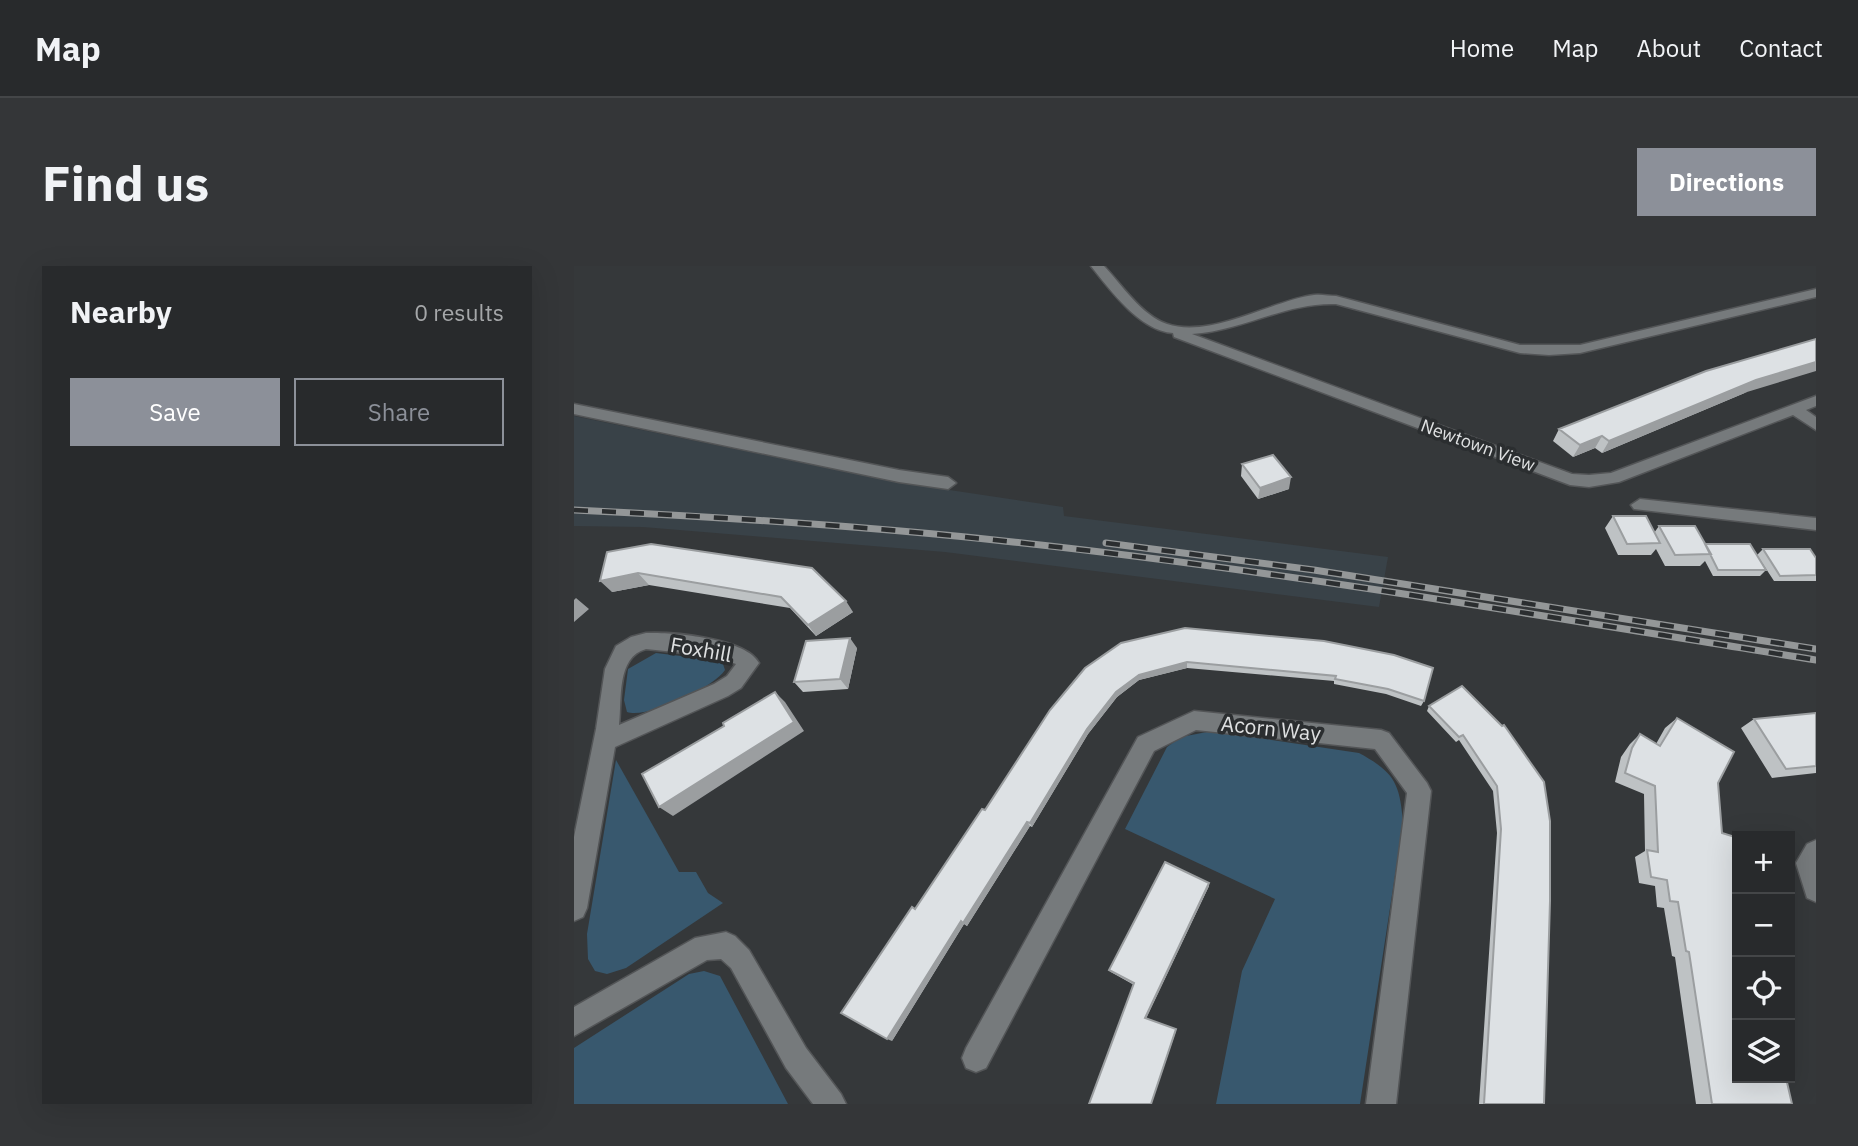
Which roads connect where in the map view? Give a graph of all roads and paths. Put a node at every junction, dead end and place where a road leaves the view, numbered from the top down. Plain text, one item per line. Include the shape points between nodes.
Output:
1 (1097, 266) edge
2 (1816, 293) edge
3 (1164, 328) junction
4 (1816, 401) edge
5 (1794, 409) junction
6 (574, 410) edge
7 (1816, 425) edge
8 (948, 483) dead end
9 (1640, 505) dead end
10 (1816, 524) edge
11 (606, 741) junction
12 (1816, 852) edge
13 (1816, 889) edge
14 (574, 908) edge
15 (574, 1022) edge
16 (976, 1058) dead end
17 (831, 1104) edge
18 (1381, 1104) edge

1 - 3 street, Newtown View via 1140,312
2 - 3 street via 1580,349 1549,351 1520,349 1325,299 1227,326
3 - 5 street, Newtown View via 1570,479 1613,478
4 - 5 street, Newtown View
5 - 7 street
6 - 8 street
9 - 10 street
11 - 11 street, Foxhill via 615,668 621,654 634,643 651,640 699,646 743,656 748,663 734,682 721,690
11 - 14 street, Foxhill
12 - 13 street via 1808,863
15 - 17 street via 704,947 726,945 740,959 796,1058
16 - 18 street, Acorn Way via 1146,744 1194,720 1381,740 1419,790

